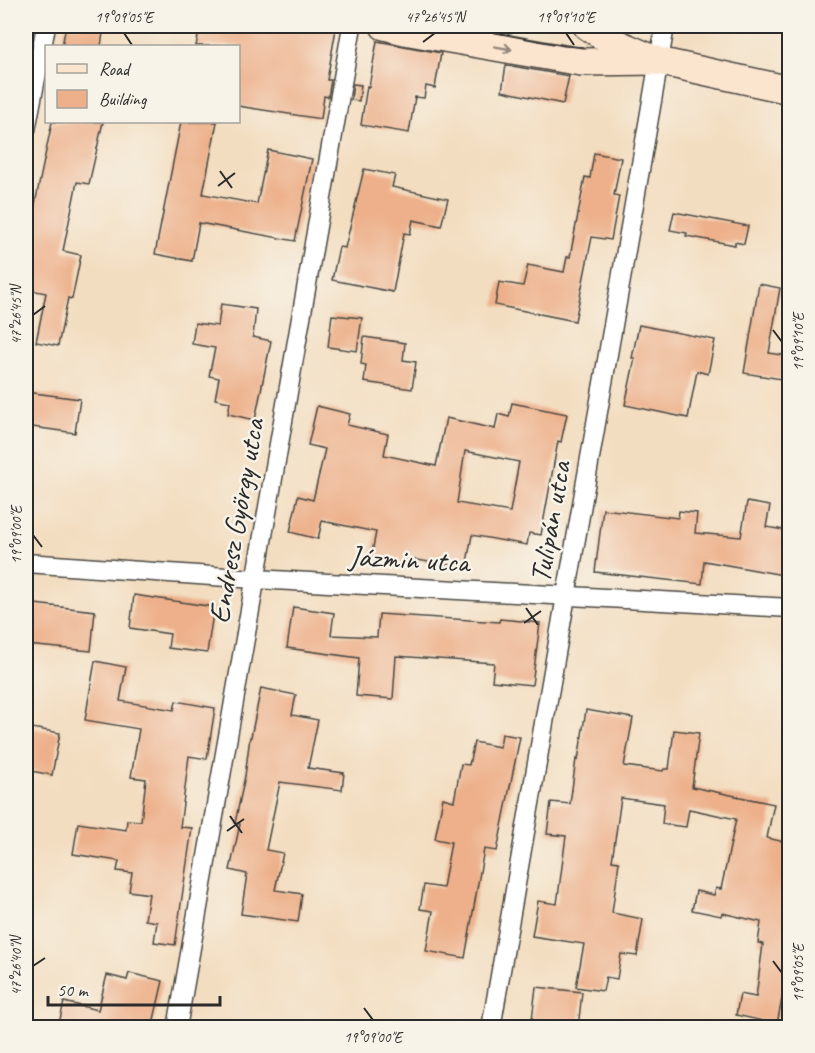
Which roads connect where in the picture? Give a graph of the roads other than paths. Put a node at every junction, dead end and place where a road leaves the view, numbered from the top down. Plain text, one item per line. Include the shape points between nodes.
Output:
1 (45, 26) edge
2 (352, 26) edge
3 (384, 26) edge
4 (587, 26) edge
5 (665, 26) edge
6 (658, 61) junction
7 (789, 90) edge
8 (26, 130) edge
9 (26, 564) edge
10 (255, 579) junction
11 (567, 596) junction
12 (789, 608) edge
13 (177, 1028) edge
14 (491, 1028) edge

1 - 8 street
2 - 10 street, Endresz György utca
3 -> 6 street via 581,62
4 - 6 street
5 - 6 street, Tulipán utca
6 - 7 street
6 - 11 street, Tulipán utca
9 - 10 street, Jázmin utca
10 - 11 street, Jázmin utca
10 - 13 street, Endresz György utca
11 - 12 street, Jázmin utca
11 - 14 street, Tulipán utca

